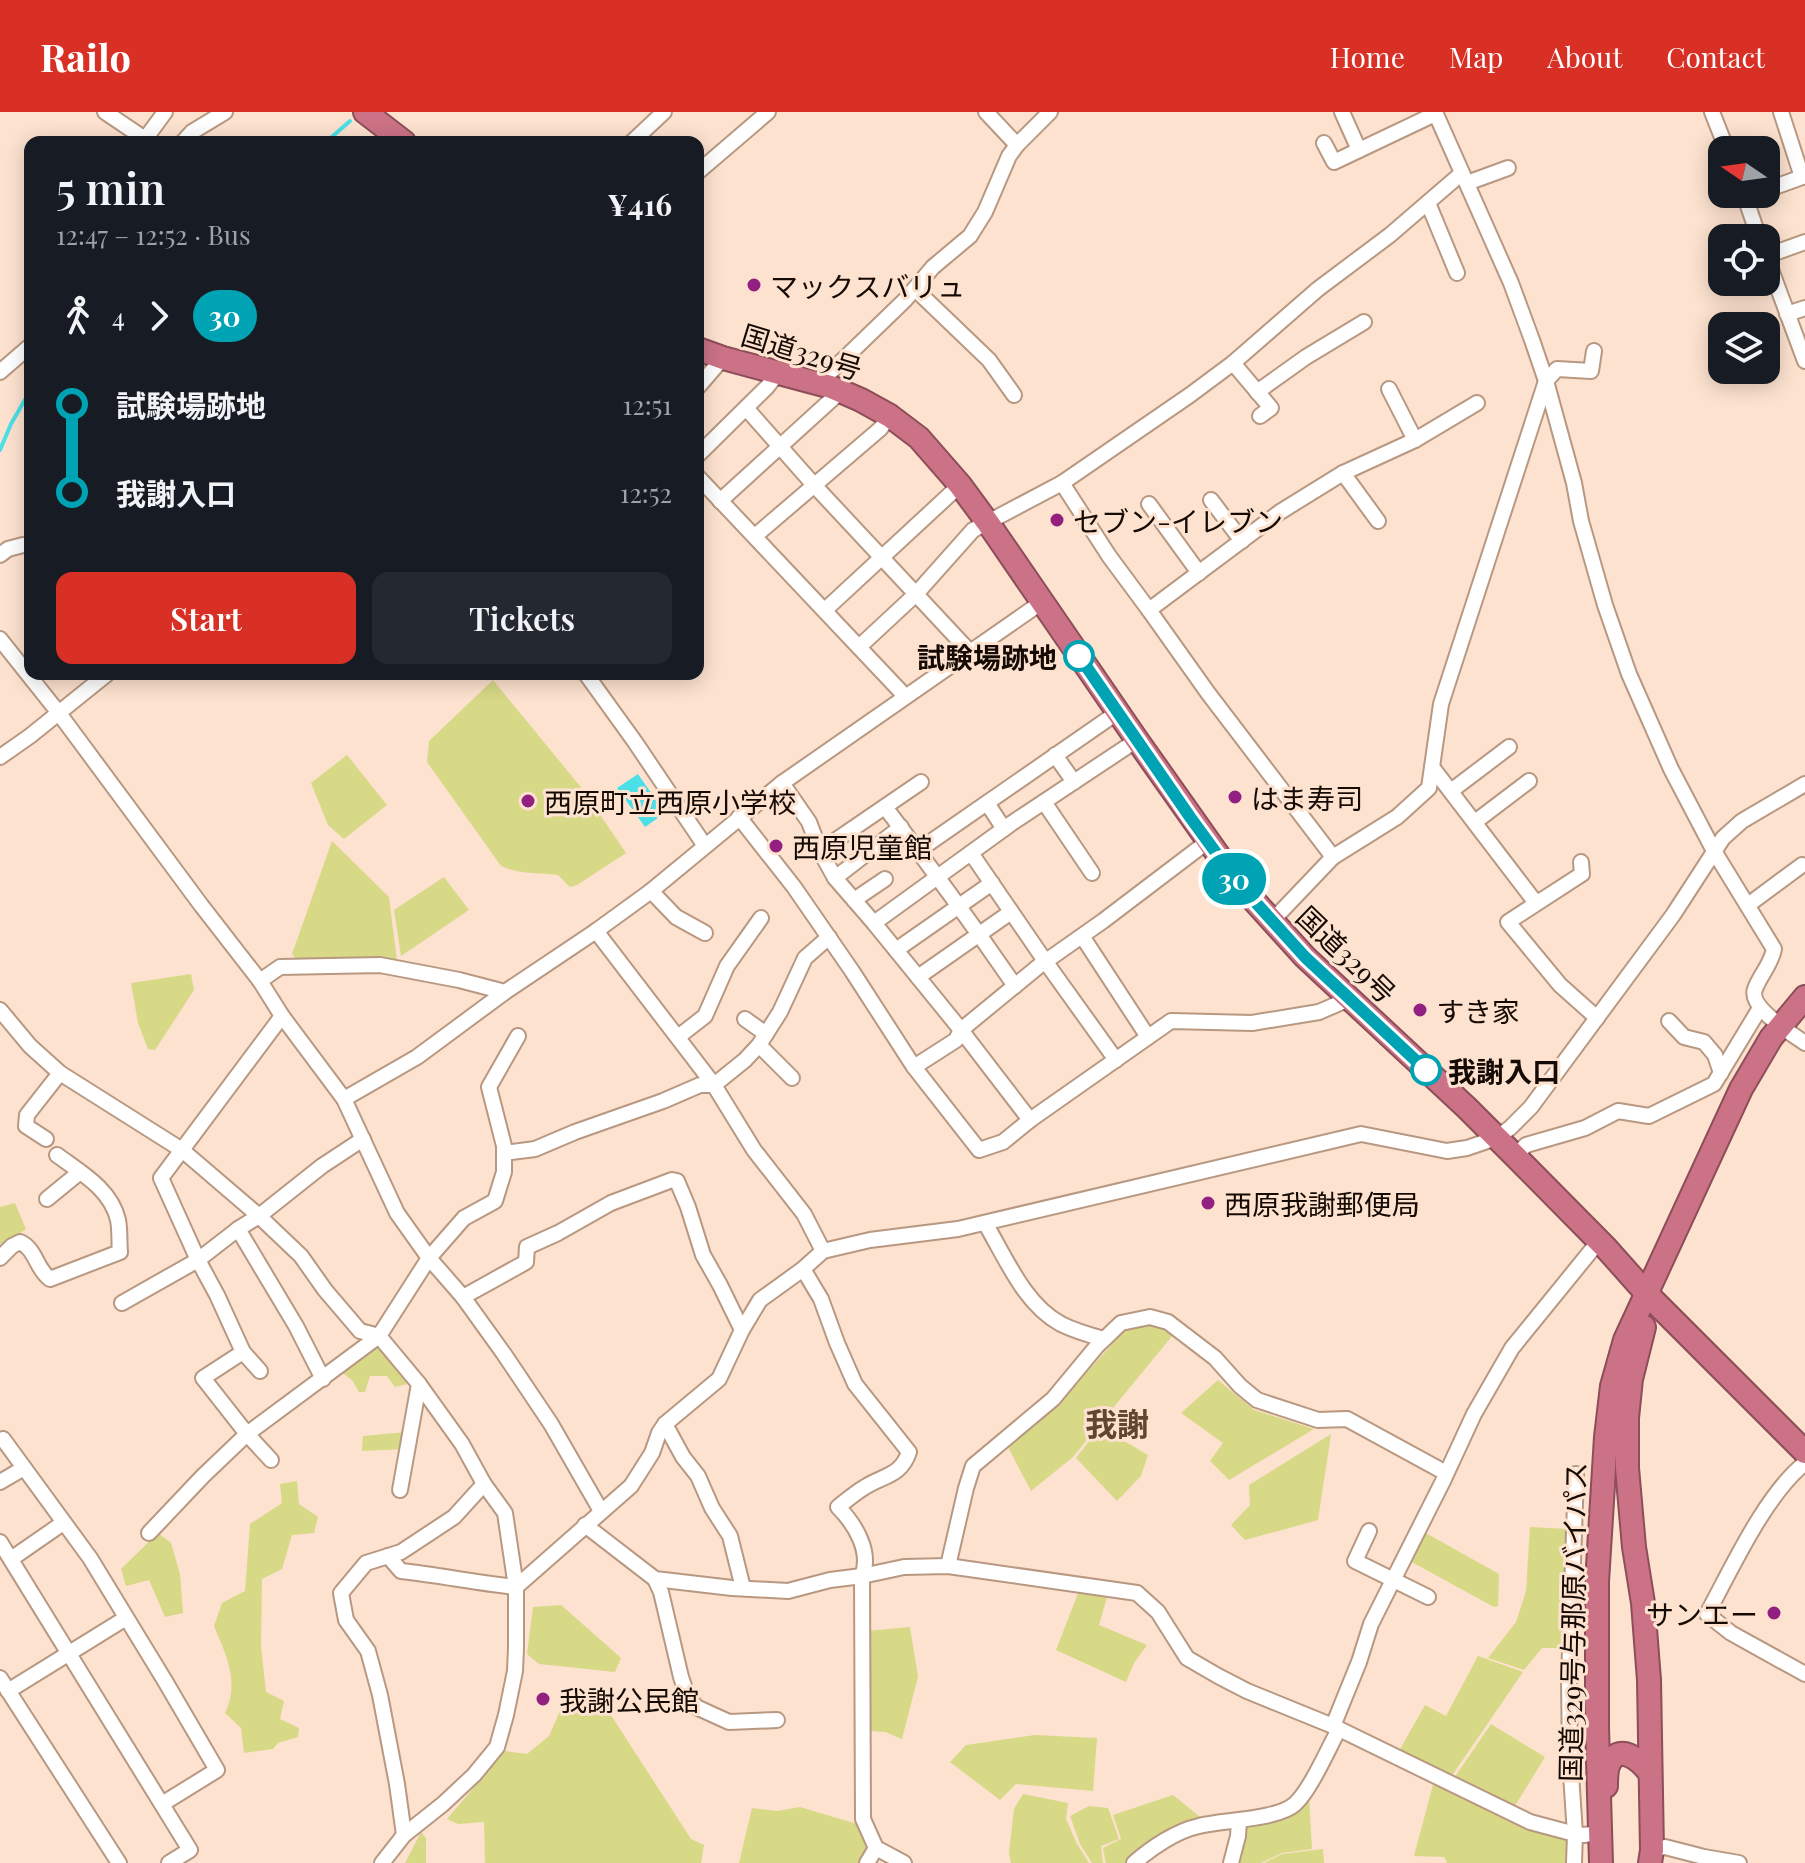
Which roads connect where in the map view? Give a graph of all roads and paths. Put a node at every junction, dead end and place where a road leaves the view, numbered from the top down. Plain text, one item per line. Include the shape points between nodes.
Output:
1 (105, 112) edge
2 (165, 112) edge
3 (225, 112) edge
4 (365, 112) edge
5 (664, 112) edge
6 (766, 112) edge
7 (986, 112) edge
8 (1050, 112) edge
9 (1342, 112) edge
10 (1712, 112) edge
11 (1781, 112) edge
12 (1435, 113) edge
13 (137, 136) edge
14 (148, 136) edge
15 (188, 136) edge
16 (396, 136) edge
17 (638, 136) edge
18 (1721, 136) edge
19 (1324, 143) dead end
20 (1017, 145) junction
21 (1359, 150) junction
22 (704, 167) edge
23 (1508, 168) dead end
24 (1804, 176) edge
25 (1465, 178) junction
26 (1780, 185) edge
27 (1428, 203) junction
28 (1805, 242) edge
29 (1780, 251) edge
30 (1457, 273) dead end
31 (915, 289) junction
32 (1780, 295) edge
33 (1805, 308) edge
34 (1787, 314) junction
35 (1364, 322) dead end
36 (24, 351) edge
37 (704, 351) edge
38 (1594, 351) dead end
39 (723, 358) junction
40 (1805, 361) edge
41 (1233, 363) junction
42 (0, 372) edge
43 (778, 373) junction
44 (704, 380) edge
45 (1546, 381) junction
46 (818, 384) junction
47 (1389, 389) dead end
48 (841, 391) junction
49 (1257, 392) junction
50 (1014, 395) dead end
51 (1477, 403) dead end
52 (746, 408) junction
53 (890, 416) junction
54 (1260, 416) dead end
55 (1415, 440) junction
56 (780, 446) junction
57 (704, 449) edge
58 (1343, 473) junction
59 (1062, 483) junction
60 (704, 484) edge
61 (814, 485) junction
62 (960, 485) junction
63 (1211, 500) dead end
64 (720, 501) junction
65 (1149, 504) dead end
66 (1378, 521) dead end
67 (988, 523) junction
68 (755, 536) junction
69 (1242, 541) junction
70 (23, 545) dead end
71 (0, 555) edge
72 (881, 557) junction
73 (1199, 573) junction
74 (916, 594) junction
75 (1042, 602) junction
76 (825, 610) junction
77 (1149, 610) junction
78 (0, 639) edge
79 (859, 647) junction
80 (970, 652) junction
81 (24, 669) edge
82 (33, 680) edge
83 (99, 680) edge
84 (590, 680) edge
85 (905, 696) junction
86 (58, 712) junction
87 (1118, 712) junction
88 (1137, 740) junction
89 (1509, 747) dead end
90 (1055, 755) junction
91 (0, 757) edge
92 (1432, 767) junction
93 (1529, 781) dead end
94 (921, 782) dead end
95 (1074, 782) junction
96 (782, 783) junction
97 (1805, 784) edge
98 (1451, 791) junction
99 (1044, 802) junction
100 (987, 803) junction
101 (885, 807) junction
102 (739, 817) junction
103 (1475, 822) junction
104 (901, 827) junction
105 (1004, 829) junction
106 (1207, 842) junction
107 (705, 846) junction
108 (919, 850) junction
109 (820, 851) junction
110 (1714, 851) junction
111 (971, 853) junction
112 (1333, 857) junction
113 (1802, 865) dead end
114 (1092, 873) dead end
115 (1585, 874) dead end
116 (936, 877) junction
117 (835, 878) junction
118 (885, 879) dead end
119 (992, 883) junction
120 (651, 891) junction
121 (854, 900) junction
122 (1536, 903) junction
123 (1748, 905) junction
124 (958, 907) junction
125 (1011, 912) junction
126 (761, 918) dead end
127 (1272, 921) junction
128 (874, 923) junction
129 (596, 931) junction
130 (705, 933) dead end
131 (979, 934) junction
132 (1082, 936) junction
133 (829, 937) junction
134 (896, 950) junction
135 (1045, 961) junction
136 (918, 977) junction
137 (260, 981) junction
138 (1015, 986) junction
139 (505, 992) junction
140 (1805, 997) edge
141 (1349, 999) junction
142 (1760, 1008) junction
143 (0, 1010) edge
144 (282, 1016) junction
145 (1597, 1018) junction
146 (745, 1019) dead end
147 (1669, 1021) dead end
148 (1781, 1024) junction
149 (961, 1030) junction
150 (518, 1036) dead end
151 (678, 1037) junction
152 (1148, 1037) junction
153 (763, 1039) junction
154 (1805, 1043) edge
155 (1116, 1060) junction
156 (914, 1067) junction
157 (60, 1073) junction
158 (1721, 1073) junction
159 (792, 1078) dead end
160 (714, 1085) junction
161 (344, 1099) junction
162 (1030, 1120) junction
163 (1496, 1138) junction
164 (46, 1139) dead end
165 (363, 1139) junction
166 (182, 1150) junction
167 (504, 1153) junction
168 (57, 1155) dead end
169 (1515, 1156) junction
170 (80, 1172) junction
171 (47, 1199) dead end
172 (259, 1216) junction
173 (985, 1223) junction
174 (238, 1229) junction
175 (1599, 1241) junction
176 (823, 1251) junction
177 (0, 1258) edge
178 (429, 1258) junction
179 (198, 1260) junction
180 (803, 1269) junction
181 (1647, 1294) junction
182 (463, 1297) junction
183 (122, 1303) dead end
184 (742, 1330) junction
185 (379, 1336) junction
186 (1104, 1339) junction
187 (243, 1352) junction
188 (260, 1371) dead end
189 (323, 1379) junction
190 (419, 1384) junction
191 (665, 1424) junction
192 (247, 1434) junction
193 (3, 1439) dead end
194 (1805, 1452) edge
195 (271, 1460) dead end
196 (1805, 1463) edge
197 (24, 1468) junction
198 (1446, 1473) junction
199 (1576, 1474) dead end
200 (0, 1482) edge
201 (484, 1484) junction
202 (400, 1490) dead end
203 (601, 1511) junction
204 (63, 1523) junction
205 (585, 1525) junction
206 (1369, 1531) dead end
207 (149, 1533) dead end
208 (0, 1542) edge
209 (388, 1556) junction
210 (11, 1559) junction
211 (948, 1566) junction
212 (862, 1576) junction
213 (655, 1579) junction
214 (1393, 1579) junction
215 (516, 1587) junction
216 (743, 1588) junction
217 (1428, 1597) dead end
218 (126, 1618) junction
219 (69, 1653) junction
220 (1805, 1674) edge
221 (4, 1685) edge
222 (777, 1720) dead end
223 (1336, 1727) junction
224 (1650, 1773) junction
225 (162, 1804) junction
226 (1573, 1805) junction
227 (1239, 1821) junction
228 (1599, 1822) junction
229 (1550, 1828) junction
230 (1575, 1834) junction
231 (404, 1835) junction
232 (876, 1848) junction
233 (1676, 1856) edge
234 (1651, 1859) edge
235 (388, 1861) edge
236 (119, 1863) edge
237 (169, 1863) edge
238 (867, 1863) edge
239 (904, 1863) edge
240 (1134, 1863) edge
241 (1231, 1863) edge
242 (1574, 1863) edge
243 (1601, 1863) edge
244 (1739, 1863) edge

1 - 13 street
2 - 14 street
3 - 15 street
4 - 16 highway
5 - 17 street
6 - 22 street
7 - 20 street
8 - 20 street
9 - 21 street
10 - 18 street
11 - 24 street
12 - 21 street
12 - 25 street
19 - 21 street via 1334,162
20 - 31 street via 970,236
23 - 25 street
24 - 26 street
25 - 27 street
25 - 45 street
27 - 30 street
27 - 41 street
28 - 29 street
31 - 46 street
31 - 50 street via 989,360
32 - 34 street
33 - 34 street
34 - 40 street
35 - 49 street
36 - 42 street
37 - 39 highway, 国道329号
38 - 45 street via 1591,371 1557,369
39 - 43 highway, 国道329号
39 - 44 street
41 - 49 street
41 - 59 street
43 - 46 highway, 国道329号
43 - 52 street
45 - 92 street via 1441,704
45 - 110 street via 1581,521 1629,674
46 - 48 highway, 国道329号
47 - 55 street
48 - 53 highway, 国道329号
48 - 56 street
49 - 54 street via 1271,408
51 - 55 street
52 - 56 street
52 - 57 street
53 - 61 street
53 - 62 highway, 国道329号 via 919,438
55 - 58 street
56 - 61 street
56 - 64 street
58 - 66 street
58 - 69 street
59 - 67 street
59 - 77 street
60 - 64 street
61 - 68 street
61 - 72 street
62 - 67 highway, 国道329号
62 - 72 street
63 - 69 street
64 - 68 street
65 - 73 street
67 - 74 street via 973,530
67 - 75 highway, 国道329号
68 - 76 street
69 - 73 street
70 - 71 street
72 - 74 street
72 - 76 street
73 - 77 street
74 - 79 street
74 - 80 street
75 - 80 street
75 - 87 highway, 国道329号
76 - 79 street
77 - 112 street
78 - 81 street
79 - 85 street
80 - 85 street
82 - 86 street
83 - 86 street
84 - 107 street
85 - 96 street
86 - 91 street
86 - 137 street
87 - 88 highway, 国道329号
87 - 90 street
88 - 95 street
88 - 106 highway, 国道329号
89 - 98 street
90 - 95 street
90 - 100 street
92 - 98 street
92 - 112 street via 1429,788 1397,817
93 - 103 street
94 - 101 street
95 - 99 street
96 - 102 street
96 - 109 street via 809,822
97 - 110 street via 1742,821
98 - 103 street
99 - 105 street
99 - 114 street
100 - 105 street
100 - 108 street
101 - 104 street
101 - 109 street
102 - 107 street
102 - 133 street
103 - 122 street
104 - 108 street
104 - 117 street
105 - 111 street
106 - 127 highway, 国道329号
106 - 132 street
107 - 120 street
108 - 116 street
109 - 117 street
110 - 123 street
110 - 145 street
111 - 116 street
111 - 119 street
112 - 127 street
113 - 123 street
115 - 122 street
116 - 124 street
116 - 128 street
117 - 121 street
118 - 121 street
119 - 124 street
119 - 125 street
120 - 129 street
120 - 130 street via 676,917
121 - 128 street
122 - 145 street via 1508,922 1560,985
123 - 142 street via 1774,949 1754,990
124 - 131 street
124 - 134 street
125 - 131 street
125 - 135 street
126 - 151 street via 727,966 705,1016
127 - 141 highway, 国道329号
128 - 134 street
129 - 139 street
129 - 151 street
131 - 136 street
131 - 138 street
132 - 135 street
132 - 152 street
133 - 153 street via 805,958
133 - 156 street
134 - 136 street
135 - 138 street
135 - 155 street
136 - 149 street
137 - 139 street via 280,967 380,965
137 - 144 street
138 - 149 street
139 - 161 street via 417,1057
140 - 148 highway, 国道329号与那原バイパス
141 - 152 street via 1319,1012 1252,1023 1171,1021
141 - 163 highway, 国道329号
142 - 148 street
142 - 158 street
143 - 157 street
144 - 161 street
144 - 166 street
145 - 163 street via 1531,1107
146 - 153 street
147 - 158 street via 1684,1037 1704,1042
148 - 154 street
148 - 181 highway, 国道329号与那原バイパス via 1741,1089
149 - 156 street via 956,1040
149 - 162 street
150 - 167 street via 489,1087
151 - 160 street
152 - 155 street
153 - 159 street
153 - 160 street
155 - 162 street
156 - 162 street via 979,1150 1003,1142
157 - 164 street via 27,1115 26,1126
157 - 166 street
158 - 169 street via 1714,1084 1649,1116 1618,1111 1585,1128 1526,1145
160 - 167 street via 700,1085 535,1149
160 - 176 street via 754,1150 804,1214
161 - 165 street
163 - 169 highway, 国道329号
163 - 173 street via 1447,1151 1361,1134
165 - 172 street
165 - 178 street via 397,1213
166 - 172 street
166 - 179 street via 161,1178
167 - 178 street via 495,1201 464,1218
168 - 170 street
169 - 175 highway, 国道329号
170 - 171 street
170 - 177 street via 108,1197 118,1219 120,1252 50,1279 20,1242
172 - 174 street
172 - 185 street via 301,1256 360,1331
173 - 176 street
173 - 186 street via 1035,1305 1062,1324
174 - 179 street
174 - 189 street
175 - 181 highway, 国道329号
175 - 198 street via 1512,1348
176 - 180 street
178 - 182 street
178 - 185 street
179 - 183 street
179 - 187 street
180 - 184 street via 760,1300
180 - 212 street via 821,1299 855,1384 909,1452 897,1471 838,1507 859,1534 867,1565
181 - 194 highway, 国道329号
181 - 224 highway, 国道329号与那原バイパス via 1631,1379 1627,1468 1649,1680
181 - 228 highway, 国道329号与那原バイパス via 1618,1359 1606,1437 1597,1582
182 - 184 street via 526,1262 527,1247 611,1203 672,1180 677,1181 703,1255
182 - 203 street via 551,1424
184 - 191 street via 719,1379
185 - 189 street
185 - 190 street
186 - 198 street via 1121,1323 1150,1317 1168,1322 1257,1400 1318,1420 1347,1419
186 - 211 street via 1053,1399 973,1466
187 - 188 street
187 - 192 street via 203,1378
189 - 192 street
190 - 201 street
190 - 202 street
191 - 203 street via 631,1486
191 - 216 street via 730,1536
192 - 195 street
192 - 207 street
193 - 197 street
196 - 220 street via 1766,1508 1707,1614
197 - 200 street
197 - 204 street
198 - 214 street
199 - 226 street via 1569,1679
201 - 209 street via 454,1517
201 - 215 street via 505,1513
203 - 205 street
204 - 210 street
204 - 218 street
205 - 213 street
205 - 215 street
206 - 214 street via 1355,1561
208 - 210 street
209 - 215 street via 401,1571
209 - 231 street via 366,1563 341,1593 346,1620 368,1651
210 - 219 street
211 - 212 street via 904,1567
211 - 223 street via 1137,1593 1158,1612 1187,1658 1247,1691
212 - 216 street via 788,1591
212 - 232 street via 863,1819
213 - 216 street
213 - 222 street via 681,1677 696,1707 729,1722
214 - 217 street
214 - 223 street via 1371,1624
215 - 231 street via 515,1671 497,1747 474,1775
218 - 219 street
218 - 225 street via 217,1770
219 - 221 street
219 - 225 street
221 - 236 street
223 - 227 street via 1318,1770 1296,1803 1285,1811
223 - 229 street
224 - 228 highway via 1633,1756 1613,1759
224 - 234 highway, 国道329号与那原バイパス
225 - 237 street via 190,1850
226 - 229 street
226 - 230 street
227 - 240 street via 1182,1831
227 - 241 street
228 - 230 street via 1584,1835
228 - 243 highway, 国道329号与那原バイパス
229 - 230 street
230 - 242 street
231 - 235 street
232 - 238 street
232 - 239 street
233 - 234 street via 1665,1847
233 - 244 street

